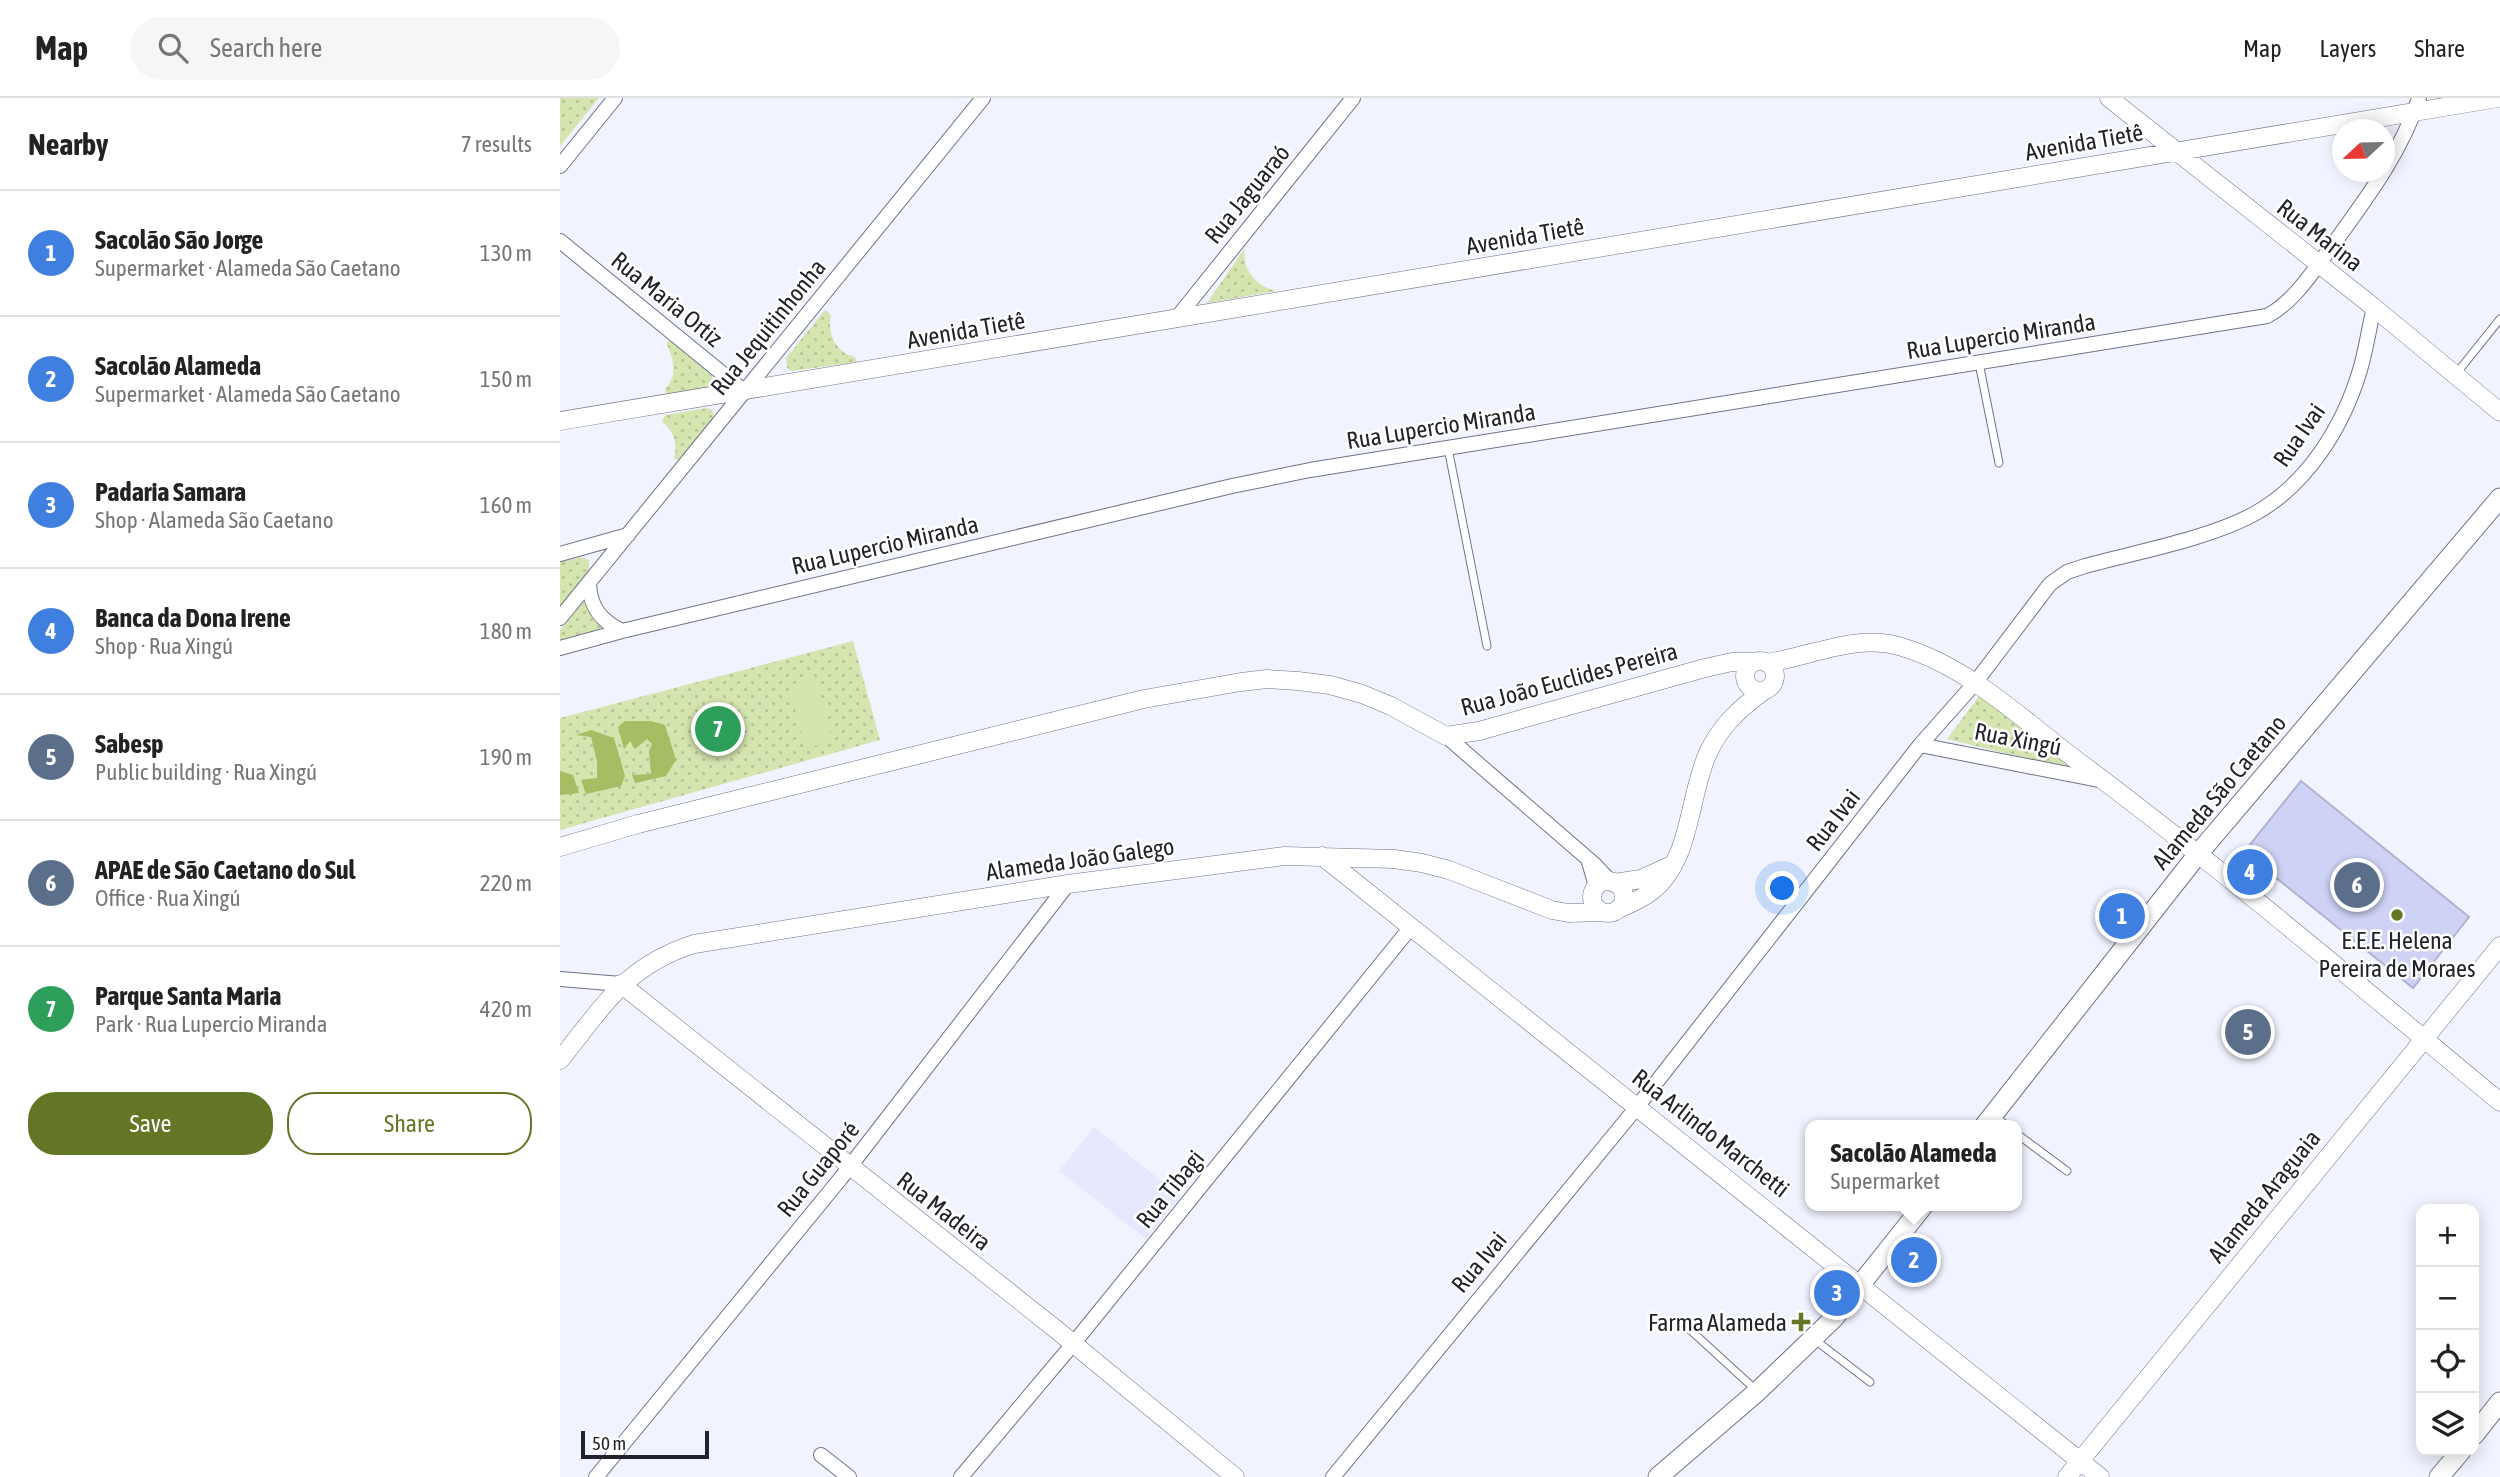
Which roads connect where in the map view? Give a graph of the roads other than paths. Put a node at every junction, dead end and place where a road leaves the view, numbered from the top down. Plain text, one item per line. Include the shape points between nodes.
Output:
1 (615, 98) edge
2 (983, 98) edge
3 (1353, 98) edge
4 (2109, 98) edge
5 (2498, 98) edge
6 (2417, 105) edge
7 (2175, 152) junction
8 (560, 166) edge
9 (560, 242) edge
10 (2319, 265) junction
11 (2374, 307) junction
12 (1176, 319) junction
13 (2500, 319) edge
14 (1979, 363) junction
15 (2455, 375) junction
16 (745, 392) junction
17 (2500, 412) edge
18 (560, 421) edge
19 (1448, 447) junction
20 (1998, 463) dead end
21 (2500, 498) edge
22 (628, 536) junction
23 (560, 554) edge
24 (589, 584) junction
25 (560, 618) edge
26 (622, 631) junction
27 (1487, 646) dead end
28 (560, 648) edge
29 (1759, 676) junction
30 (1975, 683) junction
31 (1446, 736) junction
32 (1920, 745) junction
33 (2106, 782) junction
34 (560, 847) edge
35 (2198, 855) junction
36 (1322, 856) junction
37 (1672, 865) junction
38 (1068, 884) junction
39 (1603, 885) junction
40 (1552, 909) junction
41 (1611, 910) junction
42 (1411, 928) junction
43 (2500, 946) edge
44 (560, 979) edge
45 (621, 985) junction
46 (2423, 1038) junction
47 (560, 1060) edge
48 (2500, 1102) edge
49 (1637, 1107) junction
50 (1997, 1120) edge
51 (2022, 1138) edge
52 (849, 1167) junction
53 (2067, 1171) dead end
54 (1919, 1211) edge
55 (1862, 1285) junction
56 (1687, 1327) dead end
57 (1813, 1339) junction
58 (1073, 1344) junction
59 (1870, 1382) dead end
60 (1758, 1391) junction
61 (2497, 1414) edge
62 (2479, 1430) edge
63 (821, 1455) dead end
64 (2457, 1456) edge
65 (2081, 1461) junction
66 (596, 1477) edge
67 (849, 1477) edge
68 (961, 1477) edge
69 (1235, 1477) edge
70 (1333, 1477) edge
71 (1658, 1477) edge
72 (2067, 1477) edge
73 (2101, 1477) edge
74 (2439, 1477) edge

1 - 8 street
2 - 16 street, Rua Jequitinhonha
3 - 12 street, Rua Jaguaraó
4 - 7 street, Rua Marina
5 - 6 street, Avenida Tietê
6 - 7 street, Avenida Tietê
6 - 10 street, Rua Lupercio Miranda via 2385,173
7 - 10 street, Rua Marina
7 - 12 street, Avenida Tietê
9 - 16 street, Rua Maria Ortiz
10 - 11 street, Rua Marina
10 - 14 street, Rua Lupercio Miranda via 2267,316
11 - 15 street, Rua Marina
11 - 30 street, Rua Ivai via 2359,371 2340,418 2311,466 2284,494 2221,528 2067,572 2050,584
12 - 16 street, Avenida Tietê
13 - 15 lane
14 - 19 street, Rua Lupercio Miranda
14 - 20 lane
15 - 17 street, Rua Marina
16 - 18 street, Avenida Tietê
16 - 22 street, Rua Jequitinhonha
19 - 26 street, Rua Lupercio Miranda via 1232,486
19 - 27 lane
21 - 35 main road, Alameda São Caetano
22 - 23 street
22 - 24 street, Rua Jequitinhonha
24 - 25 street, Rua Jequitinhonha
24 - 26 street via 597,613
26 - 28 street, Rua Lupercio Miranda
29 - 30 street via 1834,646 1875,641 1921,654
29 - 31 street, Rua João Euclides Pereira via 1732,662
29 - 37 street, Alameda João Galego via 1706,757
30 - 32 street, Rua Ivai
30 - 33 street, Rua Xingú
31 - 34 street via 1391,706 1330,685 1267,679 1211,685
31 - 39 street via 1587,858
32 - 33 street, Rua Xingú
32 - 49 street, Rua Ivai
33 - 35 street, Rua Xingú
35 - 46 street, Rua Xingú
35 - 50 main road, Alameda São Caetano
36 - 38 street, Alameda João Galego via 1227,862
36 - 40 street, Alameda João Galego via 1422,863
36 - 42 street, Rua Arlindo Marchetti
37 - 39 street via 1641,878
37 - 41 street, Alameda João Galego via 1654,889
38 - 45 street, Alameda João Galego via 694,944 652,961
38 - 52 street, Rua Guaporé
39 - 40 street
39 - 41 street via 1594,905
39 - 41 street via 1623,894 1622,904
40 - 41 street, Alameda João Galego via 1568,913
42 - 49 street, Rua Arlindo Marchetti
42 - 58 street, Rua Tibagi
43 - 46 street, Alameda Araguaia
44 - 45 street
45 - 47 street, Alameda João Galego
45 - 52 street, Rua Madeira
46 - 48 street, Rua Xingú
46 - 65 street, Alameda Araguaia
49 - 55 street, Rua Arlindo Marchetti
49 - 70 street, Rua Ivai
51 - 53 lane
52 - 58 street, Rua Madeira
52 - 66 street, Rua Guaporé
54 - 55 main road
55 - 57 main road
55 - 65 street, Rua Arlindo Marchetti
56 - 60 lane
57 - 59 lane
57 - 60 main road
58 - 68 street, Rua Tibagi
58 - 69 street, Rua Madeira
60 - 71 main road
61 - 62 main road
63 - 67 street
64 - 74 main road
65 - 72 street, Alameda Araguaia
65 - 73 street, Rua Arlindo Marchetti

